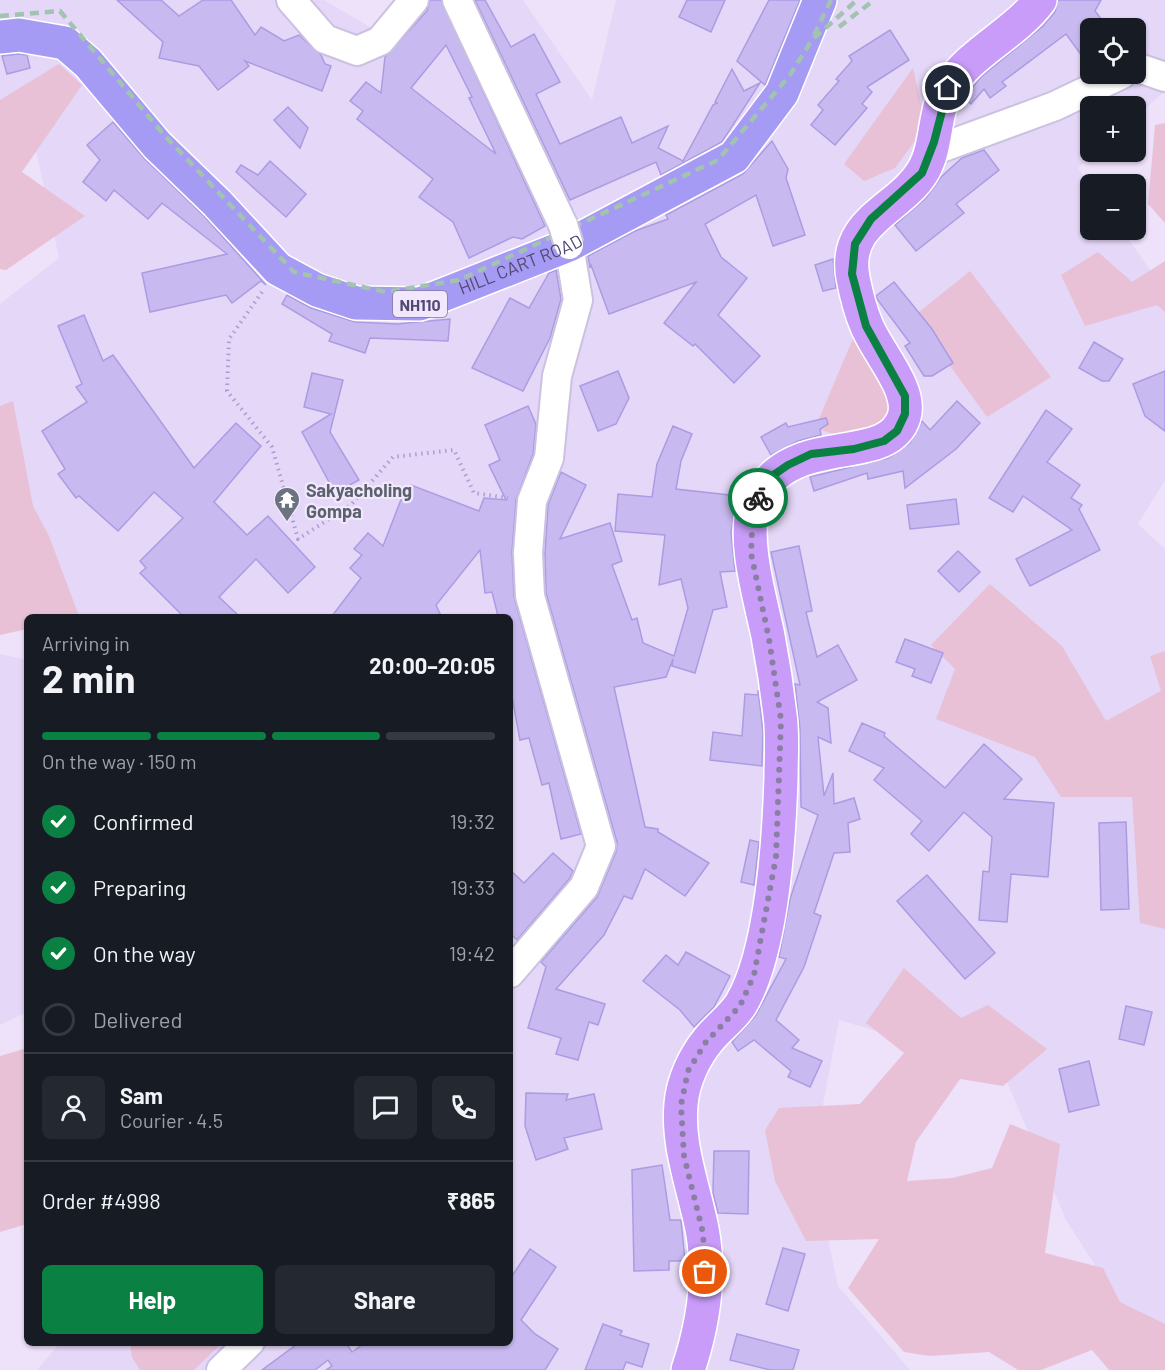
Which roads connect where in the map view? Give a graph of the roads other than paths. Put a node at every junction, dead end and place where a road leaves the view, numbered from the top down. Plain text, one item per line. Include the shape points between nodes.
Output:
1 (291, 0) edge
2 (414, 0) edge
3 (457, 0) edge
4 (820, 0) edge
5 (1040, 0) edge
6 (0, 36) edge
7 (1146, 70) edge
8 (1165, 77) edge
9 (1101, 84) edge
10 (930, 152) junction
11 (566, 235) junction
12 (513, 970) edge
13 (246, 1346) edge
14 (220, 1370) edge
15 (688, 1370) edge

1 - 2 street via 325,39 357,51 380,41
3 - 11 street
4 - 11 highway, HILL CART ROAD / NH110 via 783,93 734,157
5 - 10 main road via 1028,16 966,67 948,88
6 - 11 highway, HILL CART ROAD / NH110 via 48,38 64,43 88,63 157,145 278,269 317,290 356,303 420,304
7 - 8 street
9 - 10 street via 1055,106
10 - 15 main road via 922,173 871,219 855,244 852,274 866,326 905,396 905,414 897,431 884,441 811,454 788,465 769,478 753,507 751,553 781,720 776,857 754,975 740,1006 706,1042 688,1071 681,1105 684,1156 703,1233 706,1292
11 - 12 street via 578,300 556,376 549,458 532,501 530,596 601,846 584,887
13 - 14 street

